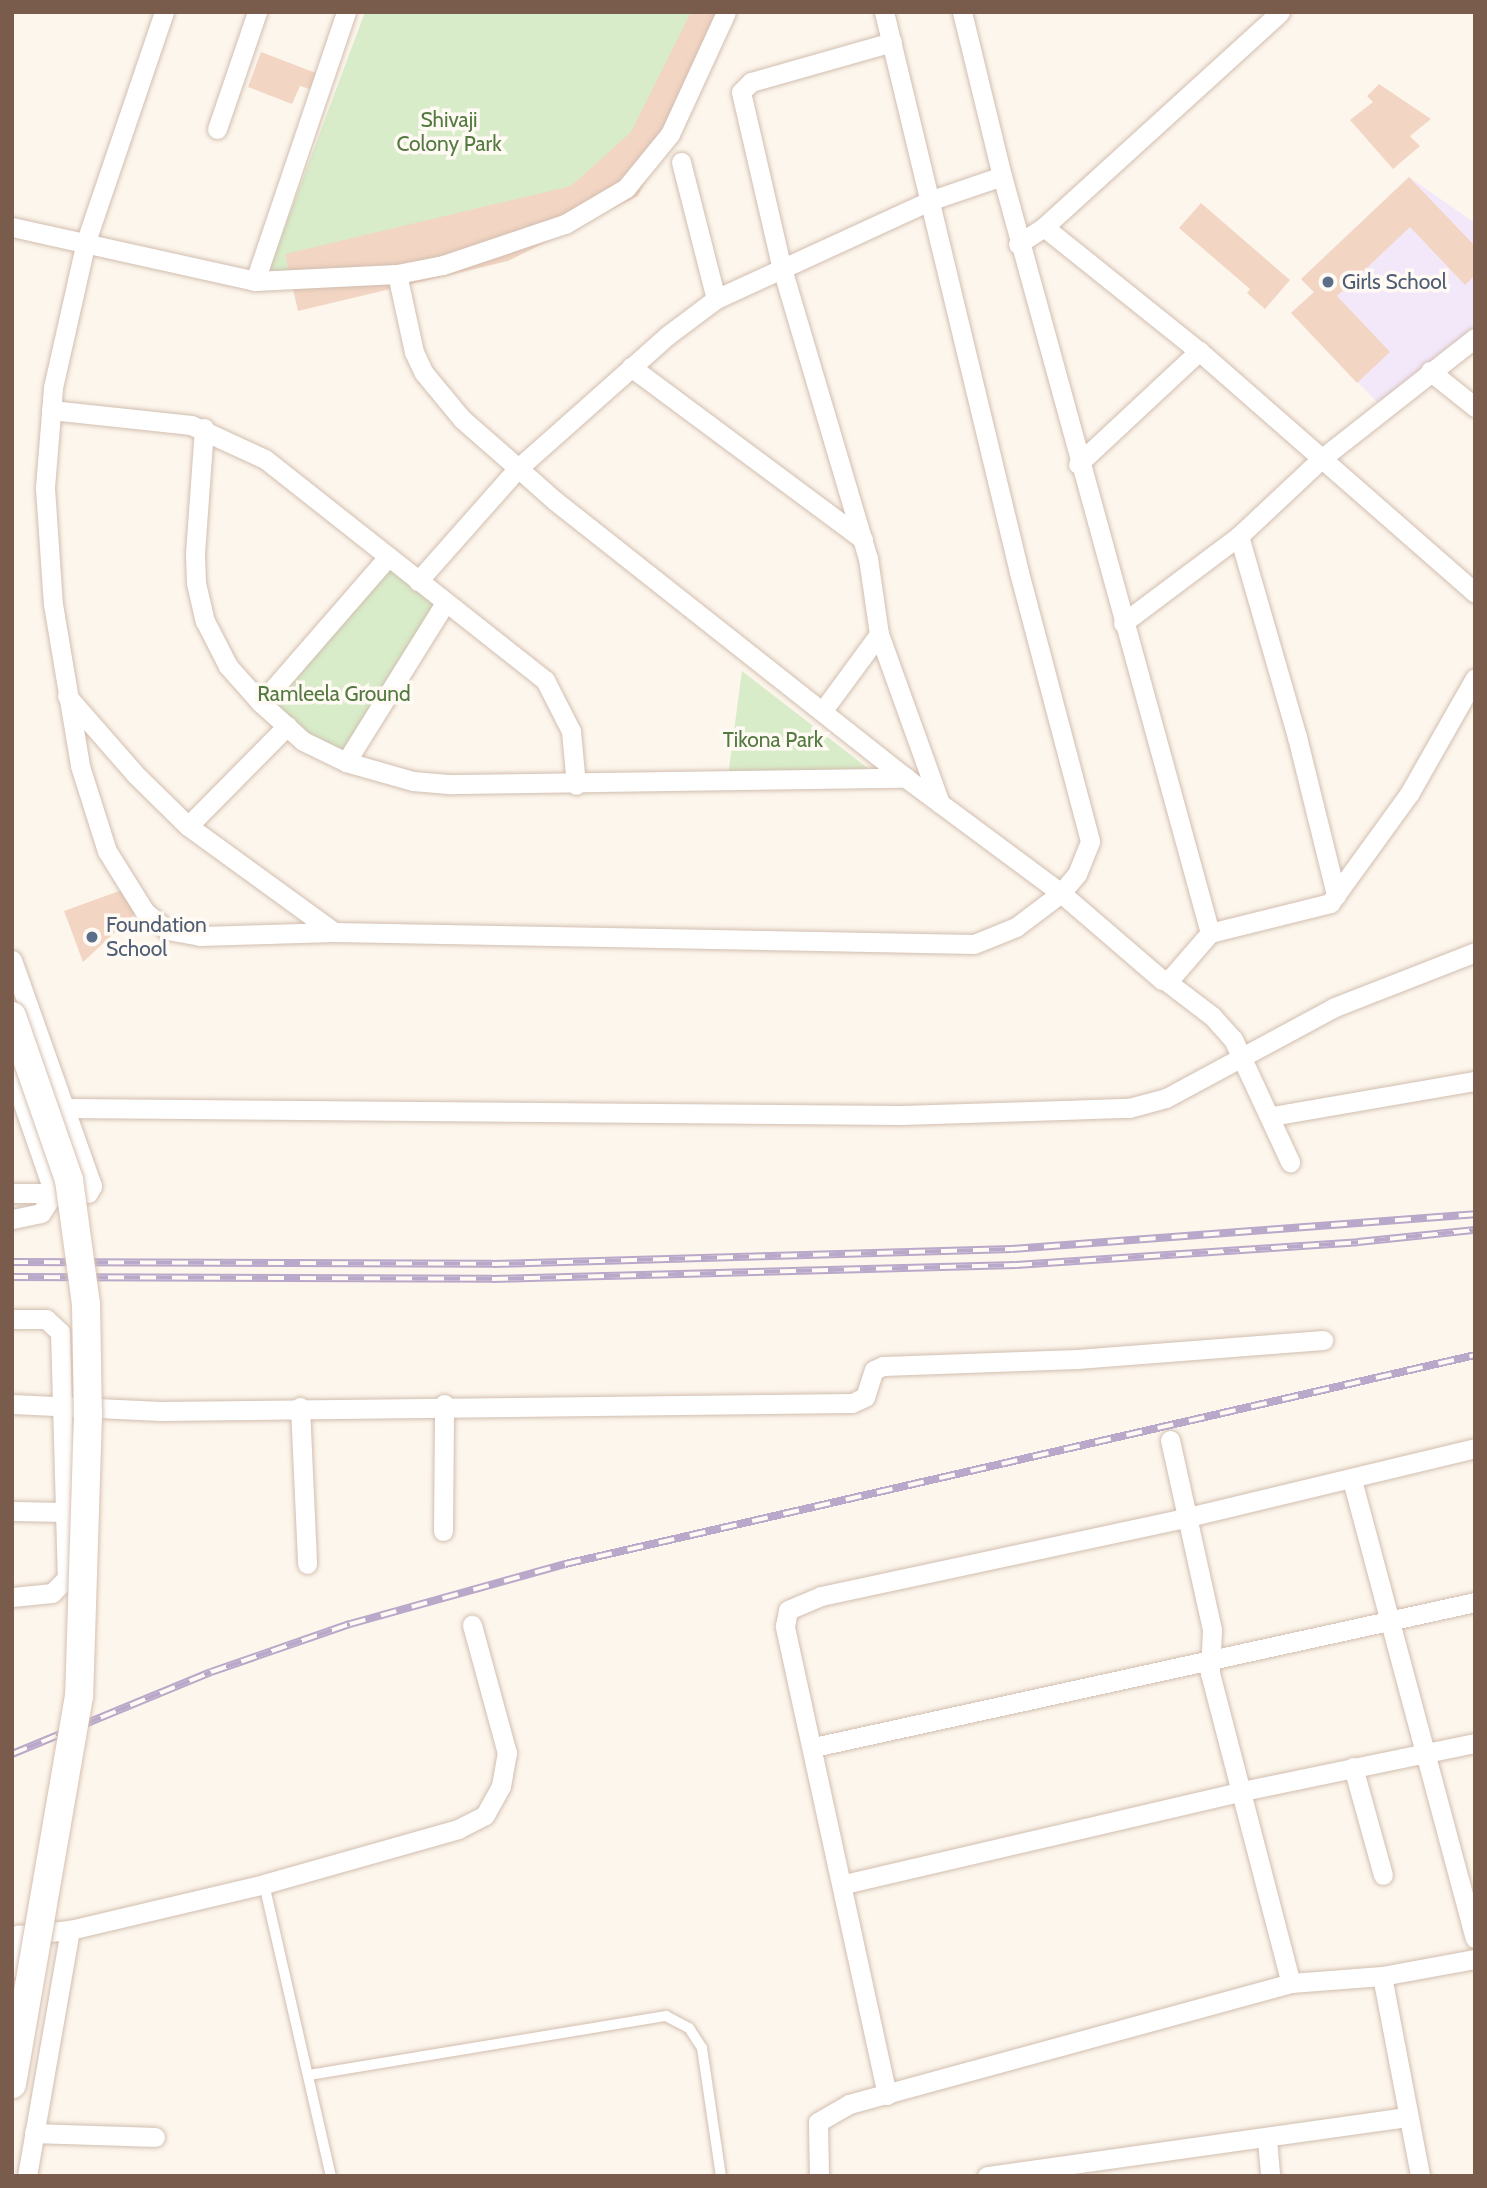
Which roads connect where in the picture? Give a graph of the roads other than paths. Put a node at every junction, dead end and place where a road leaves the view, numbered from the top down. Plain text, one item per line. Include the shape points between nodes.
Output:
1 (164, 12) edge
2 (257, 12) edge
3 (346, 12) edge
4 (726, 12) edge
5 (884, 12) edge
6 (962, 12) edge
7 (1280, 12) edge
8 (892, 42) junction
9 (217, 129) dead end
10 (681, 162) dead end
11 (1002, 176) junction
12 (929, 201) junction
13 (12, 227) edge
14 (1044, 227) junction
15 (86, 241) junction
16 (1018, 244) junction
17 (781, 265) junction
18 (397, 274) junction
19 (255, 281) junction
20 (716, 299) junction
21 (1475, 338) edge
22 (1199, 351) junction
23 (631, 367) junction
24 (1430, 371) junction
25 (1475, 407) edge
26 (51, 410) junction
27 (204, 428) junction
28 (1321, 459) junction
29 (1078, 464) junction
30 (518, 468) junction
31 (1239, 536) junction
32 (863, 539) junction
33 (388, 557) junction
34 (418, 581) junction
35 (1475, 593) edge
36 (445, 603) junction
37 (1124, 624) junction
38 (879, 634) junction
39 (1475, 678) edge
40 (67, 695) junction
41 (261, 702) junction
42 (824, 709) junction
43 (287, 726) junction
44 (346, 762) junction
45 (906, 778) junction
46 (576, 785) junction
47 (940, 803) junction
48 (188, 826) junction
49 (1061, 893) junction
50 (1336, 895) junction
51 (334, 932) junction
52 (1210, 933) junction
53 (1475, 952) edge
54 (12, 960) edge
55 (1166, 981) junction
56 (12, 1016) edge
57 (1244, 1057) junction
58 (12, 1072) edge
59 (1475, 1081) edge
60 (67, 1108) junction
61 (1272, 1116) junction
62 (1290, 1162) dead end
63 (12, 1193) edge
64 (54, 1193) junction
65 (12, 1219) edge
66 (12, 1319) edge
67 (1323, 1340) dead end
68 (12, 1404) edge
69 (444, 1404) junction
70 (63, 1407) junction
71 (300, 1407) junction
72 (1170, 1440) dead end
73 (1475, 1448) edge
74 (1352, 1480) junction
75 (12, 1511) edge
76 (66, 1512) junction
77 (1184, 1518) junction
78 (443, 1531) dead end
79 (307, 1564) dead end
80 (12, 1597) edge
81 (1475, 1602) edge
82 (1389, 1622) junction
83 (472, 1625) dead end
84 (1211, 1661) junction
85 (1475, 1743) edge
86 (814, 1747) junction
87 (1422, 1752) junction
88 (1353, 1767) junction
89 (1238, 1792) junction
90 (1382, 1875) dead end
91 (264, 1884) junction
92 (844, 1884) junction
93 (70, 1930) junction
94 (1475, 1938) edge
95 (1475, 1959) edge
96 (12, 1968) edge
97 (1381, 1976) junction
98 (1291, 1983) junction
99 (309, 2075) junction
100 (12, 2084) edge
101 (887, 2095) junction
102 (1408, 2117) junction
103 (34, 2133) junction
104 (155, 2137) dead end
105 (1267, 2139) junction
106 (27, 2176) edge
107 (331, 2176) edge
108 (721, 2176) edge
109 (819, 2176) edge
110 (987, 2176) edge
111 (1270, 2176) edge
112 (1419, 2176) edge

1 - 15 street
2 - 9 street
3 - 19 street
4 - 18 street via 670,134 626,188 565,225 443,265
5 - 8 street
6 - 11 street
7 - 14 street
8 - 12 street
8 - 17 street via 742,88
10 - 20 street
11 - 12 street
11 - 16 street
12 - 17 street
12 - 49 street via 1019,572 1087,821 1090,841 1085,861
13 - 15 street
14 - 16 street
14 - 22 street
15 - 19 street
15 - 26 street
16 - 29 street
17 - 20 street
17 - 32 street
18 - 19 street
18 - 30 street via 414,352 424,373 462,419
20 - 23 street
21 - 24 street
22 - 28 street
22 - 29 street
23 - 30 street
23 - 32 street
24 - 25 street
24 - 28 street
26 - 27 street
26 - 40 street via 45,488 47,553
27 - 33 street via 265,459
27 - 41 street via 195,554 200,605 228,666
28 - 31 street
28 - 35 street
29 - 37 street
30 - 34 street
30 - 42 street
31 - 37 street
31 - 50 street via 1297,737
32 - 38 street
33 - 34 street
33 - 41 street
34 - 36 street
36 - 44 street
36 - 46 street via 545,680 571,731
37 - 52 street
38 - 42 street
38 - 47 street
39 - 50 street via 1409,794
40 - 48 street via 135,774
40 - 51 street via 80,766 107,852 135,900 155,921 167,930 200,936
41 - 43 street
42 - 45 street
43 - 44 street via 303,741
43 - 48 street
44 - 46 street via 414,781
45 - 46 street
45 - 47 street
47 - 49 street
48 - 51 street
49 - 51 street via 1016,927 974,943
49 - 55 street
50 - 52 street via 1327,905 1305,912
52 - 55 street
53 - 57 street via 1335,1007
54 - 60 street
55 - 57 street via 1212,1016
56 - 100 main road, bridge via 69,1180 86,1304 88,1414 79,1696
57 - 60 street via 1152,1103 1089,1110 901,1115
57 - 61 street
58 - 64 street
59 - 61 street
60 - 64 street via 92,1186 88,1193
61 - 62 street
63 - 64 street
64 - 65 street via 41,1213
66 - 70 street via 46,1319 57,1327
67 - 69 street via 1077,1359 883,1366 874,1370 865,1397 852,1403
68 - 70 street
69 - 71 street
69 - 78 street
70 - 71 street via 161,1411
70 - 76 street
71 - 79 street
72 - 77 street
73 - 74 street
74 - 77 street
74 - 82 street
75 - 76 street
76 - 80 street via 65,1583 52,1593
77 - 84 street via 1212,1630
77 - 86 street via 788,1610 786,1626
81 - 82 street
82 - 84 street
82 - 87 street
83 - 91 street via 508,1761 485,1815 458,1829
84 - 86 street via 1090,1683
84 - 89 street
85 - 87 street
86 - 92 street
87 - 88 street
87 - 94 street
88 - 89 street
88 - 90 street
89 - 92 street
89 - 98 street
91 - 93 street
91 - 99 lane
92 - 101 street
93 - 96 street via 18,1935
93 - 103 street
95 - 97 street
97 - 98 street
97 - 102 street
98 - 101 street
99 - 107 lane
99 - 108 lane via 666,2016 689,2028 702,2048
101 - 109 street via 849,2104 818,2122
102 - 105 street
102 - 112 street
103 - 104 street
103 - 106 street
105 - 110 street
105 - 111 street

